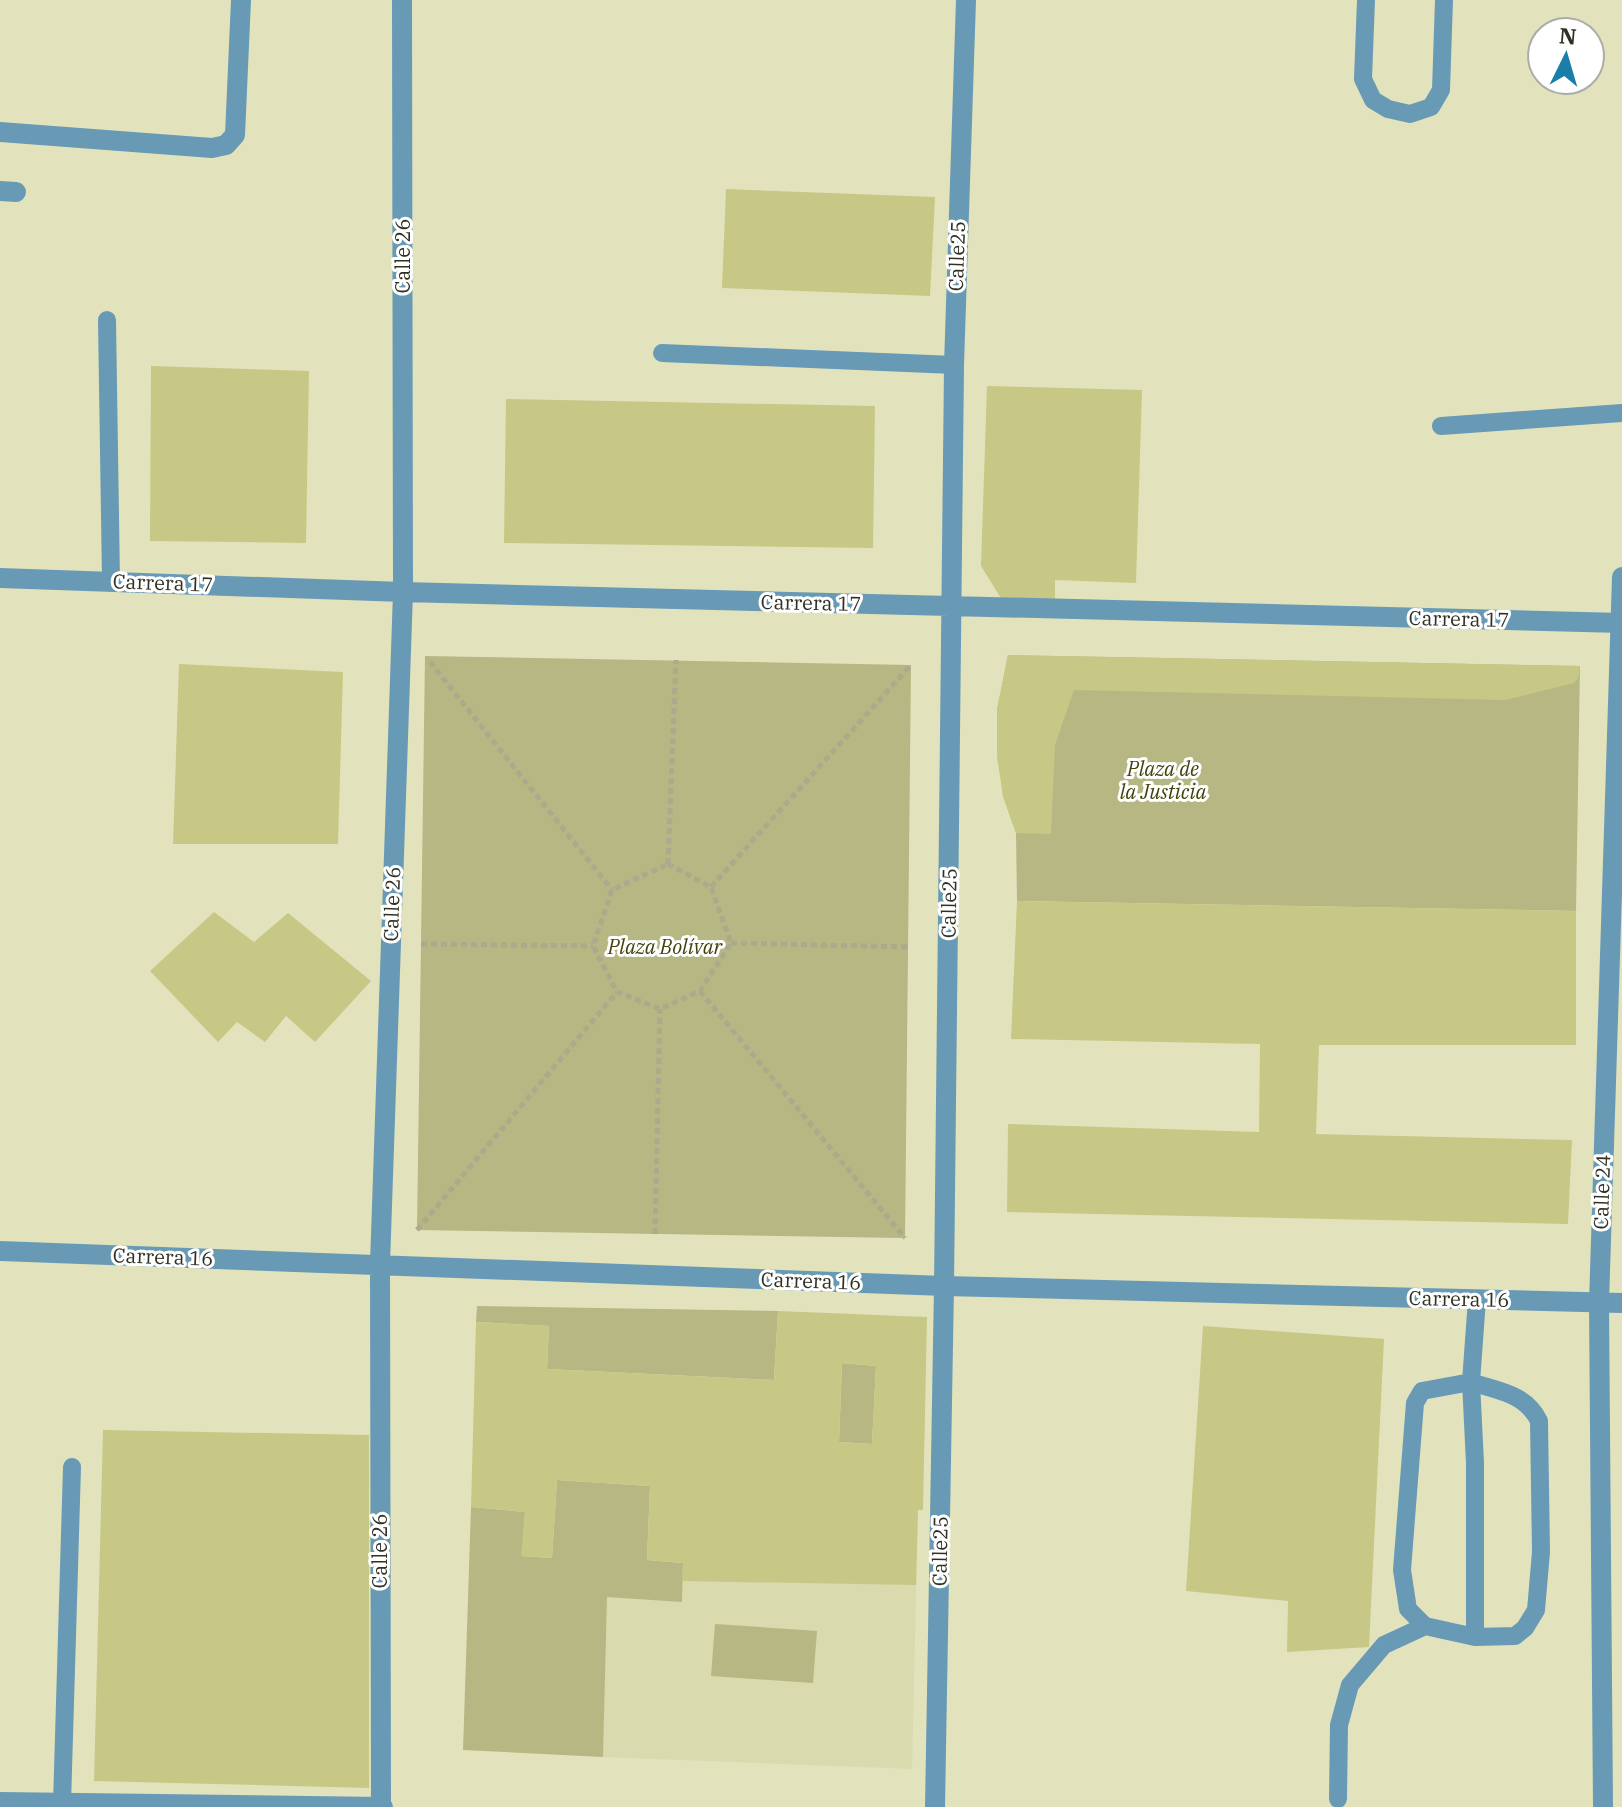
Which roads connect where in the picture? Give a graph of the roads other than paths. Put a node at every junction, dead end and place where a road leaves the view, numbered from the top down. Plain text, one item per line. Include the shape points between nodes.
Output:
1 (241, 0) edge
2 (402, 0) edge
3 (966, 0) edge
4 (1366, 0) edge
5 (1444, 0) edge
6 (0, 132) edge
7 (107, 320) dead end
8 (662, 353) dead end
9 (954, 365) junction
10 (1622, 413) edge
11 (1441, 426) dead end
12 (1622, 577) edge
13 (0, 578) edge
14 (111, 581) junction
15 (403, 592) junction
16 (952, 606) junction
17 (1620, 623) edge
18 (0, 1251) edge
19 (380, 1264) junction
20 (944, 1286) junction
21 (1477, 1299) junction
22 (1599, 1303) junction
23 (1622, 1303) edge
24 (1471, 1382) junction
25 (72, 1467) dead end
26 (1425, 1626) junction
27 (1475, 1637) junction
28 (1338, 1799) dead end
29 (0, 1802) edge
30 (62, 1804) junction
31 (382, 1807) edge
32 (935, 1807) edge
33 (1603, 1807) edge

1 - 6 street via 235,135 226,145
2 - 15 street, Calle 26
3 - 9 street, Calle25
4 - 5 lane via 1363,79 1373,100 1410,114 1431,107 1441,90
7 - 14 lane
8 - 9 lane
9 - 16 street, Calle25
10 - 11 lane
12 - 17 street, Calle 24
13 - 14 street, Carrera 17
14 - 15 street, Carrera 17
15 - 16 street, Carrera 17
15 - 19 street, Calle 26
16 - 17 street, Carrera 17
16 - 20 street, Calle25
17 - 22 street, Calle 24
18 - 19 street, Carrera 16
19 - 20 street, Carrera 16
19 - 31 street, Calle 26
20 - 21 street, Carrera 16
20 - 32 street, Calle25
21 - 22 street, Carrera 16
21 - 24 lane
22 - 23 street, Carrera 16
22 - 33 street, Calle 24
24 - 26 lane via 1422,1391 1415,1403 1402,1570 1408,1609
24 - 27 lane
24 - 27 lane via 1531,1405 1539,1421 1540,1454 1536,1610 1515,1636
25 - 30 lane
26 - 27 lane
26 - 28 lane via 1384,1645 1350,1685 1339,1725
29 - 30 street
30 - 31 street

